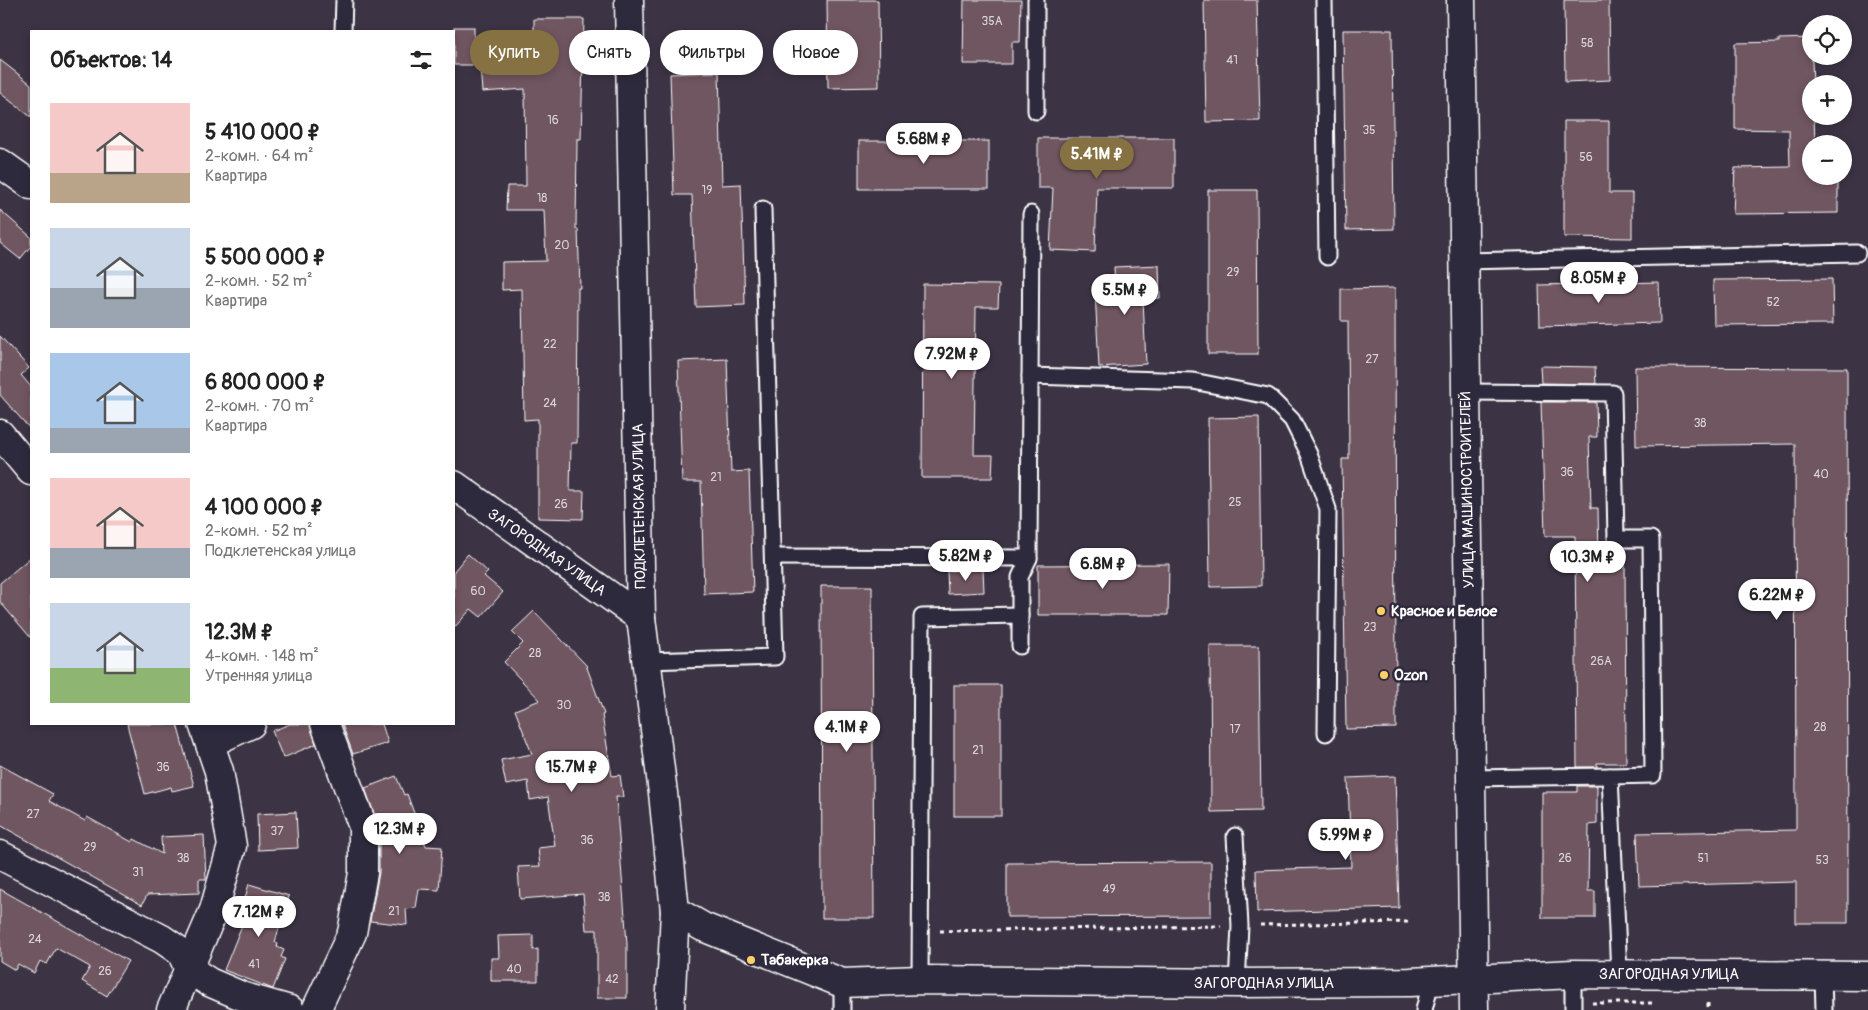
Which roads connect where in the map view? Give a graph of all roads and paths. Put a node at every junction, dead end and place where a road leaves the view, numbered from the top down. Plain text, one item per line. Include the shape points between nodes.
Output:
1 (344, 0) edge
2 (629, 0) edge
3 (1036, 0) edge
4 (1324, 0) edge
5 (1461, 0) edge
6 (343, 30) edge
7 (1036, 111) dead end
8 (1, 166) edge
9 (30, 184) edge
10 (764, 209) dead end
11 (1031, 214) dead end
12 (1857, 252) dead end
13 (1327, 257) dead end
14 (1464, 261) junction
15 (1030, 376) junction
16 (1466, 392) junction
17 (0, 434) edge
18 (30, 470) edge
19 (455, 487) edge
20 (773, 557) junction
21 (1029, 558) junction
22 (1020, 615) junction
23 (641, 618) junction
24 (1020, 646) dead end
25 (646, 661) junction
26 (247, 725) edge
27 (325, 725) edge
28 (1326, 733) dead end
29 (207, 734) edge
30 (1610, 776) junction
31 (1470, 778) junction
32 (1235, 836) dead end
33 (0, 855) edge
34 (675, 911) junction
35 (1409, 922) dead end
36 (1240, 926) junction
37 (920, 932) junction
38 (190, 969) junction
39 (1573, 974) junction
40 (1619, 974) junction
41 (1823, 975) junction
42 (1868, 976) edge
43 (920, 980) junction
44 (1432, 980) junction
45 (1473, 980) junction
46 (842, 983) junction
47 (1237, 983) junction
48 (1708, 1003) dead end
49 (171, 1010) edge
50 (290, 1010) edge
51 (316, 1010) edge
52 (670, 1010) edge
53 (842, 1010) edge
54 (1424, 1010) edge
55 (1474, 1010) edge
56 (1573, 1010) edge
57 (1708, 1010) edge
58 (1824, 1010) edge

1 - 6 lane
2 - 23 street, ПОДКЛЕТЕНСКАЯ УЛИЦА
3 - 7 lane
4 - 13 lane
5 - 14 street, УЛИЦА МАШИНОСТРОИТЕЛЕЙ
8 - 9 street
10 - 20 lane
11 - 15 lane
12 - 14 lane
14 - 16 street, УЛИЦА МАШИНОСТРОИТЕЛЕЙ
15 - 21 lane
15 - 28 lane via 1193,381 1268,396 1292,420 1309,454 1328,509
16 - 30 lane via 1614,393 1616,538 1651,539 1653,775
16 - 31 street, УЛИЦА МАШИНОСТРОИТЕЛЕЙ
17 - 18 street
19 - 23 street, ЗАГОРОДНАЯ УЛИЦА
20 - 21 lane
20 - 25 lane via 775,657
21 - 22 lane via 1020,577
22 - 24 lane
22 - 37 lane via 922,618
23 - 25 street, ПОДКЛЕТЕНСКАЯ УЛИЦА
25 - 34 street, ПОДКЛЕТЕНСКАЯ УЛИЦА
26 - 29 street
27 - 51 street via 362,827 364,873 352,934
29 - 38 street via 219,771 232,846 214,910
30 - 31 lane
30 - 40 lane
31 - 45 street, УЛИЦА МАШИНОСТРОИТЕЛЕЙ
32 - 36 lane
33 - 38 street via 162,939 181,952
34 - 46 street, ЗАГОРОДНАЯ УЛИЦА via 703,928
34 - 52 street, ПОДКЛЕТЕНСКАЯ УЛИЦА
35 - 36 path
36 - 37 path
36 - 47 lane
37 - 43 lane
38 - 49 street
38 - 50 street via 244,998
39 - 40 street, ЗАГОРОДНАЯ УЛИЦА
39 - 45 street, ЗАГОРОДНАЯ УЛИЦА
39 - 56 lane
40 - 41 street, ЗАГОРОДНАЯ УЛИЦА
41 - 42 street, ЗАГОРОДНАЯ УЛИЦА
41 - 58 lane
43 - 46 street, ЗАГОРОДНАЯ УЛИЦА
43 - 47 street, ЗАГОРОДНАЯ УЛИЦА
44 - 45 street, ЗАГОРОДНАЯ УЛИЦА
44 - 47 street, ЗАГОРОДНАЯ УЛИЦА
44 - 54 lane
45 - 55 street, УЛИЦА МАШИНОСТРОИТЕЛЕЙ
46 - 53 lane
48 - 57 path

